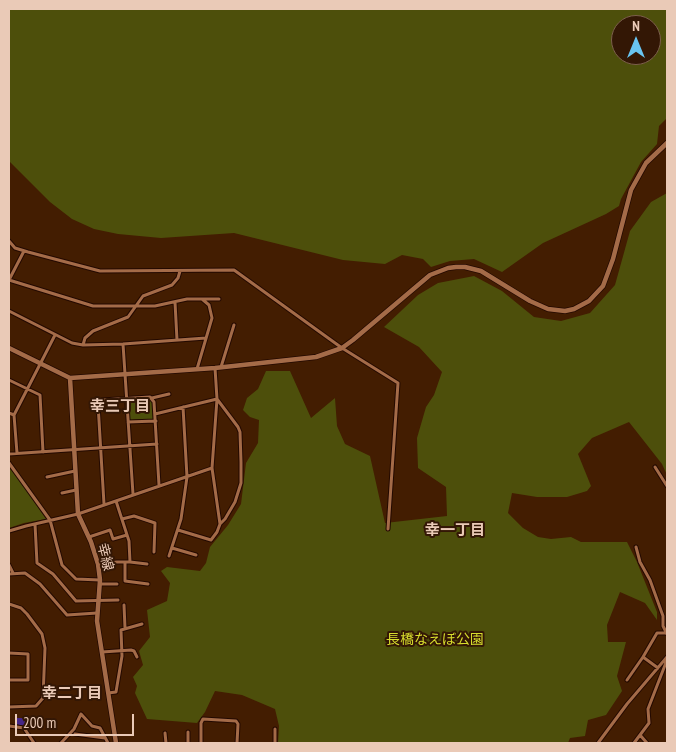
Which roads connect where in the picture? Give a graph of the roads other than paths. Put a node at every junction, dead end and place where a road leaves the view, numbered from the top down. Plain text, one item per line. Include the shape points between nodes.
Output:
1 (667, 143) edge
2 (9, 241) edge
3 (24, 251) junction
4 (180, 271) junction
5 (9, 280) edge
6 (202, 299) junction
7 (219, 299) dead end
8 (175, 302) junction
9 (135, 307) junction
10 (9, 311) edge
11 (234, 325) dead end
12 (55, 335) junction
13 (206, 338) junction
14 (177, 340) junction
15 (123, 344) junction
16 (83, 345) junction
17 (9, 348) edge
18 (342, 348) junction
19 (40, 363) junction
20 (221, 367) junction
21 (214, 368) junction
22 (197, 369) junction
23 (124, 374) junction
24 (70, 378) junction
25 (9, 380) edge
26 (27, 389) junction
27 (169, 394) dead end
28 (126, 398) junction
29 (152, 398) junction
30 (217, 399) junction
31 (183, 407) junction
32 (9, 412) edge
33 (155, 414) junction
34 (14, 415) junction
35 (156, 421) junction
36 (128, 422) junction
37 (157, 444) junction
38 (130, 446) junction
39 (101, 448) junction
40 (74, 450) junction
41 (43, 452) junction
42 (17, 453) junction
43 (9, 454) edge
44 (9, 463) edge
45 (655, 467) dead end
46 (212, 468) junction
47 (75, 471) junction
48 (47, 477) dead end
49 (187, 477) junction
50 (159, 486) junction
51 (667, 486) edge
52 (76, 490) junction
53 (62, 494) dead end
54 (133, 494) junction
55 (116, 501) junction
56 (104, 504) junction
57 (78, 514) junction
58 (122, 519) junction
59 (50, 520) junction
60 (35, 524) junction
61 (220, 524) junction
62 (388, 529) dead end
63 (178, 530) junction
64 (9, 531) edge
65 (127, 535) junction
66 (88, 537) junction
67 (172, 548) junction
68 (636, 548) dead end
69 (154, 552) dead end
70 (196, 555) dead end
71 (169, 556) dead end
72 (125, 562) junction
73 (130, 562) junction
74 (98, 564) junction
75 (147, 564) dead end
76 (9, 565) edge
77 (11, 574) edge
78 (99, 582) junction
79 (116, 584) dead end
80 (148, 584) dead end
81 (118, 600) dead end
82 (98, 601) junction
83 (9, 604) edge
84 (124, 605) dead end
85 (97, 613) junction
86 (142, 624) dead end
87 (125, 628) junction
88 (667, 633) edge
89 (122, 651) junction
90 (102, 652) junction
91 (9, 653) edge
92 (137, 657) dead end
93 (643, 657) junction
94 (667, 659) edge
95 (658, 668) junction
96 (9, 680) edge
97 (627, 680) dead end
98 (108, 694) junction
99 (9, 707) edge
100 (9, 726) edge
101 (275, 729) dead end
102 (188, 732) dead end
103 (166, 733) dead end
104 (75, 734) dead end
105 (640, 735) junction
106 (106, 738) junction
107 (34, 743) edge
108 (61, 743) edge
109 (108, 743) edge
110 (116, 743) edge
111 (166, 743) edge
112 (188, 743) edge
113 (201, 743) edge
114 (237, 743) edge
115 (275, 743) edge
116 (598, 743) edge
117 (634, 743) edge
118 (647, 743) edge

1 - 18 street via 646,163 631,190 606,278 600,291 589,301 565,311 548,309 481,271 465,267 448,268 418,283
2 - 3 street
3 - 4 street via 100,272
3 - 5 street
4 - 9 street via 172,285 143,296
4 - 18 street via 234,270
5 - 9 street via 94,306
6 - 7 street
6 - 8 street
6 - 13 street via 212,312
8 - 9 street
8 - 14 street
9 - 16 street via 128,317 89,334
10 - 12 street
11 - 20 street
12 - 16 street
12 - 19 street
13 - 14 street
13 - 22 street
14 - 15 street
15 - 16 street
15 - 23 street
17 - 19 street
18 - 20 street via 304,359
18 - 62 street via 398,383
19 - 24 street
19 - 26 street
20 - 21 street
21 - 22 street
21 - 30 street
22 - 23 street
23 - 24 street
23 - 28 street
24 - 40 street, 幸線
25 - 26 street
26 - 34 street
26 - 41 street via 40,396
27 - 29 street
28 - 29 street
28 - 36 street
28 - 39 street via 102,400 98,404
29 - 33 street
30 - 31 street
30 - 46 street
30 - 61 street via 240,432 241,462 235,502
31 - 33 street
31 - 49 street
32 - 34 street
33 - 35 street
34 - 42 street
35 - 36 street
35 - 37 street
36 - 38 street
37 - 38 street
37 - 50 street
38 - 39 street
38 - 54 street
39 - 40 street
39 - 56 street
40 - 41 street
40 - 47 street, 幸線
41 - 42 street
42 - 43 street
44 - 59 street
45 - 51 street
46 - 49 street
46 - 61 street
47 - 48 street
47 - 52 street, 幸線
49 - 50 street
49 - 63 street
50 - 54 street
52 - 53 street
52 - 57 street, 幸線
54 - 55 street
55 - 56 street
55 - 58 street
56 - 57 street
57 - 59 street
57 - 66 street, 幸線
58 - 65 street
58 - 69 street via 134,516 155,523
59 - 60 street
59 - 78 street via 62,565 76,579
60 - 64 street
60 - 82 street via 37,562 53,574 76,601
61 - 63 street via 211,540
63 - 67 street
65 - 66 street via 114,538 110,530
65 - 73 street
66 - 74 street, 幸線
67 - 70 street
67 - 71 street
68 - 88 street via 657,598
72 - 73 street
72 - 74 street
72 - 80 street via 125,581
73 - 75 street
74 - 78 street, 幸線
76 - 77 street
77 - 85 street via 25,573 40,584 67,614
78 - 79 street
78 - 82 street, 幸線
81 - 82 street
82 - 85 street, 幸線
83 - 99 street via 27,614 42,634 46,648 43,698 36,706
84 - 87 street
85 - 90 street, 幸線
86 - 87 street
87 - 89 street via 121,630
88 - 93 street via 658,633
89 - 90 street
89 - 92 street via 134,651
89 - 98 street via 116,692
90 - 98 street, 幸線
91 - 96 street via 28,654 28,680
93 - 95 street
93 - 97 street
94 - 95 street
94 - 105 street via 648,709 649,723
95 - 116 street
98 - 110 street, 幸線
100 - 107 street via 24,728
101 - 115 street
102 - 112 street
103 - 111 street
104 - 106 street
105 - 117 street
105 - 118 street
106 - 108 street via 100,728 92,726 81,714 74,729
106 - 109 street
113 - 114 street via 203,719 236,721

